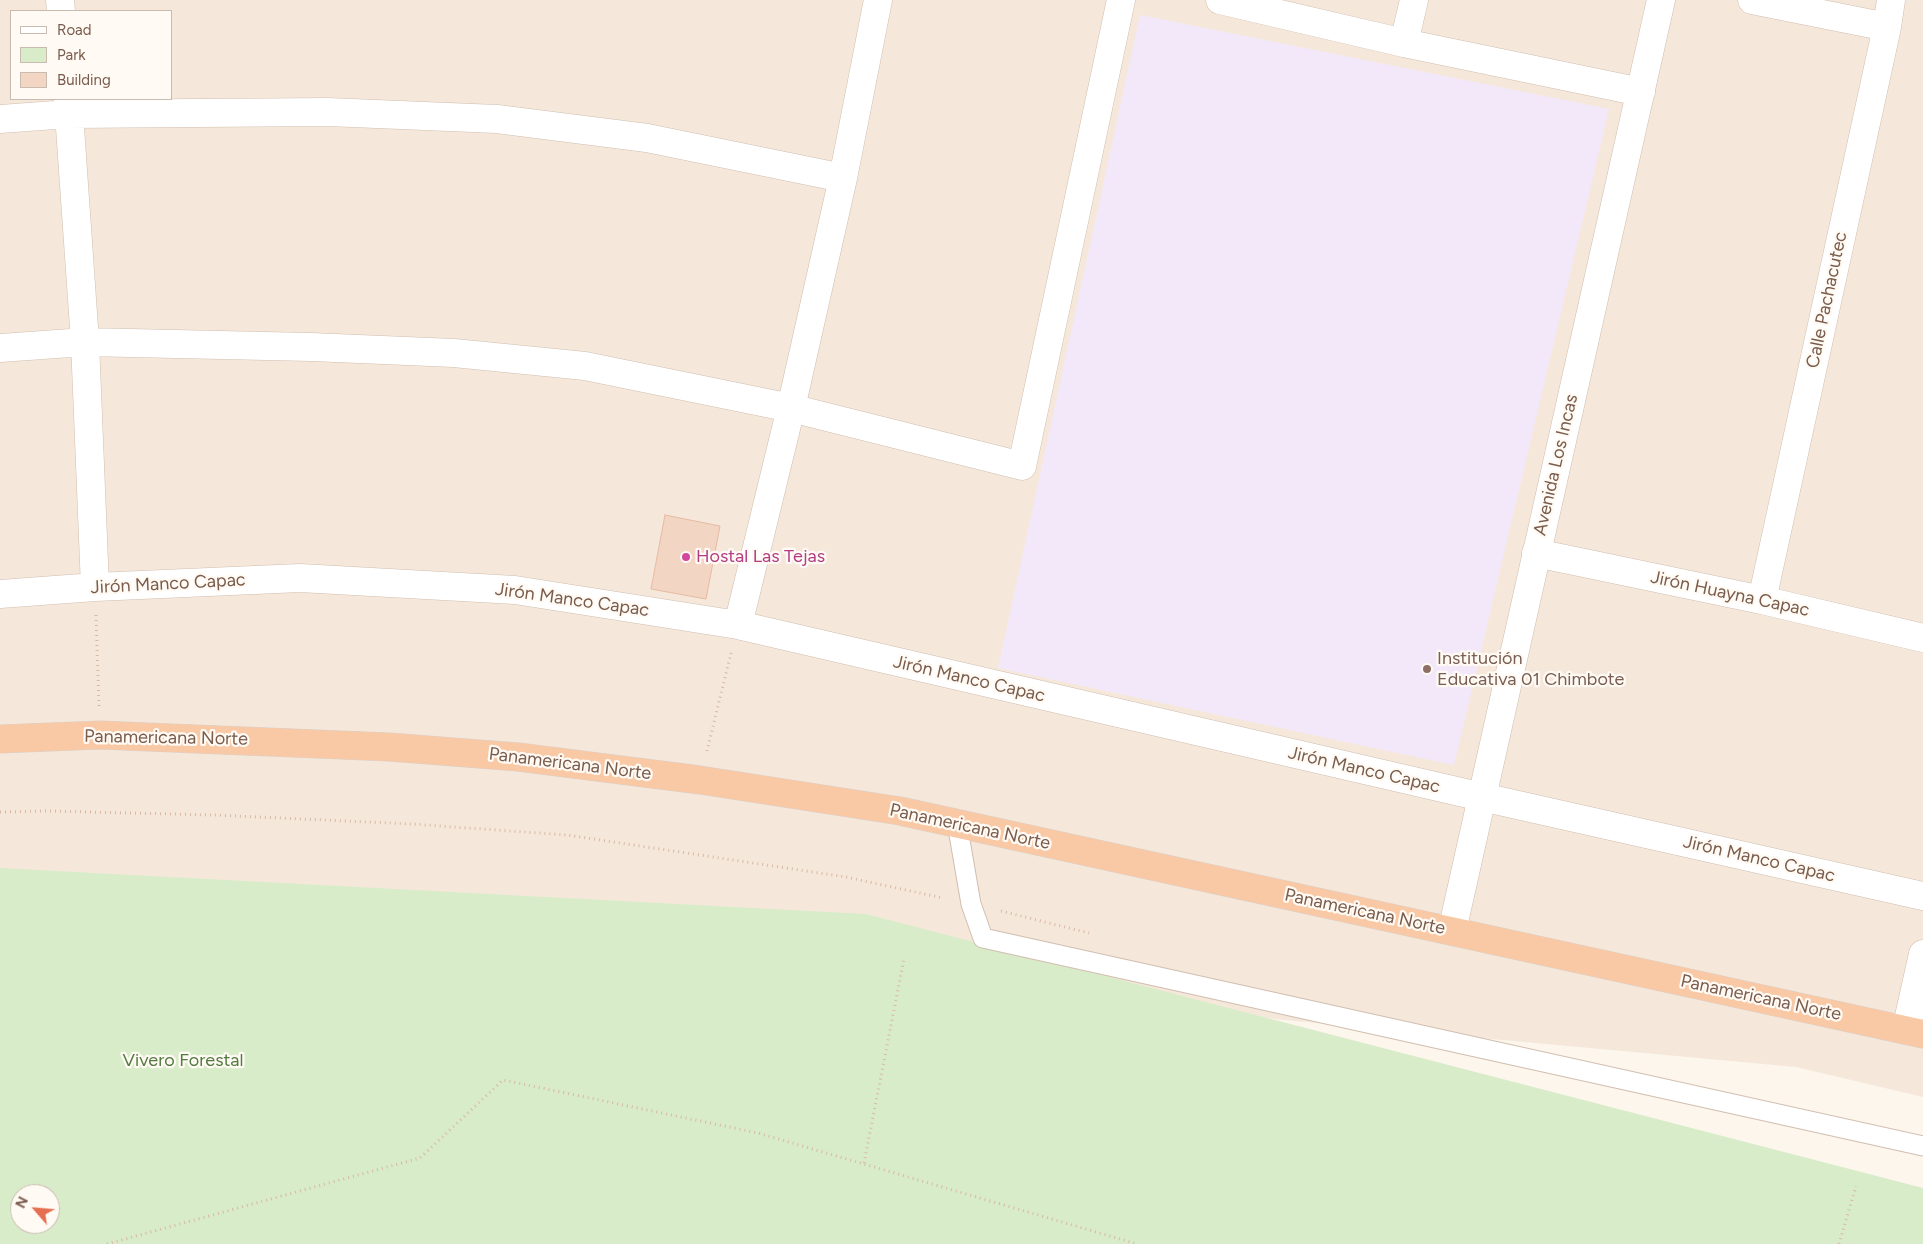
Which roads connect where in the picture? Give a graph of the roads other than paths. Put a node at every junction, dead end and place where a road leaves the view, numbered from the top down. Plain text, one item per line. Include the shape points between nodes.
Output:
1 (878, 0) edge
2 (1121, 0) edge
3 (1220, 0) edge
4 (1414, 0) edge
5 (1661, 0) edge
6 (1752, 0) edge
7 (1892, 0) edge
8 (1887, 27) junction
9 (1404, 43) junction
10 (1641, 92) junction
11 (68, 106) edge
12 (0, 119) edge
13 (843, 178) junction
14 (84, 342) junction
15 (0, 348) edge
16 (791, 408) junction
17 (1536, 553) junction
18 (95, 587) junction
19 (0, 594) edge
20 (1762, 600) junction
21 (738, 625) junction
22 (1923, 638) edge
23 (0, 739) edge
24 (1482, 797) junction
25 (957, 823) junction
26 (1923, 896) edge
27 (1452, 931) junction
28 (1923, 954) edge
29 (1915, 1032) edge
30 (1923, 1146) edge

1 - 13 street
2 - 16 street via 1022,466
3 - 9 street
4 - 9 street
5 - 10 street, Avenida Los Incas
6 - 8 street
7 - 8 street, Calle Pachacutec
8 - 20 street, Calle Pachacutec
9 - 10 street
10 - 17 street, Avenida Los Incas
11 - 12 street
11 - 13 street via 497,119 647,138
11 - 14 street
13 - 16 street
14 - 15 street
14 - 16 street via 463,354 585,366
14 - 18 street
16 - 21 street
17 - 20 street, Jirón Huayna Capac
17 - 24 street, Avenida Los Incas
18 - 19 street, Jirón Manco Capac
18 - 21 street, Jirón Manco Capac via 300,578 515,590
20 - 22 street, Jirón Huayna Capac
21 - 24 street, Jirón Manco Capac
23 - 25 highway, Panamericana Norte via 100,735 389,747 518,757 700,780
24 - 26 street, Jirón Manco Capac
24 - 27 street, Avenida Los Incas
25 - 27 highway, Panamericana Norte
25 - 30 lane via 971,904 983,938
27 - 29 highway, Panamericana Norte
28 - 29 street

